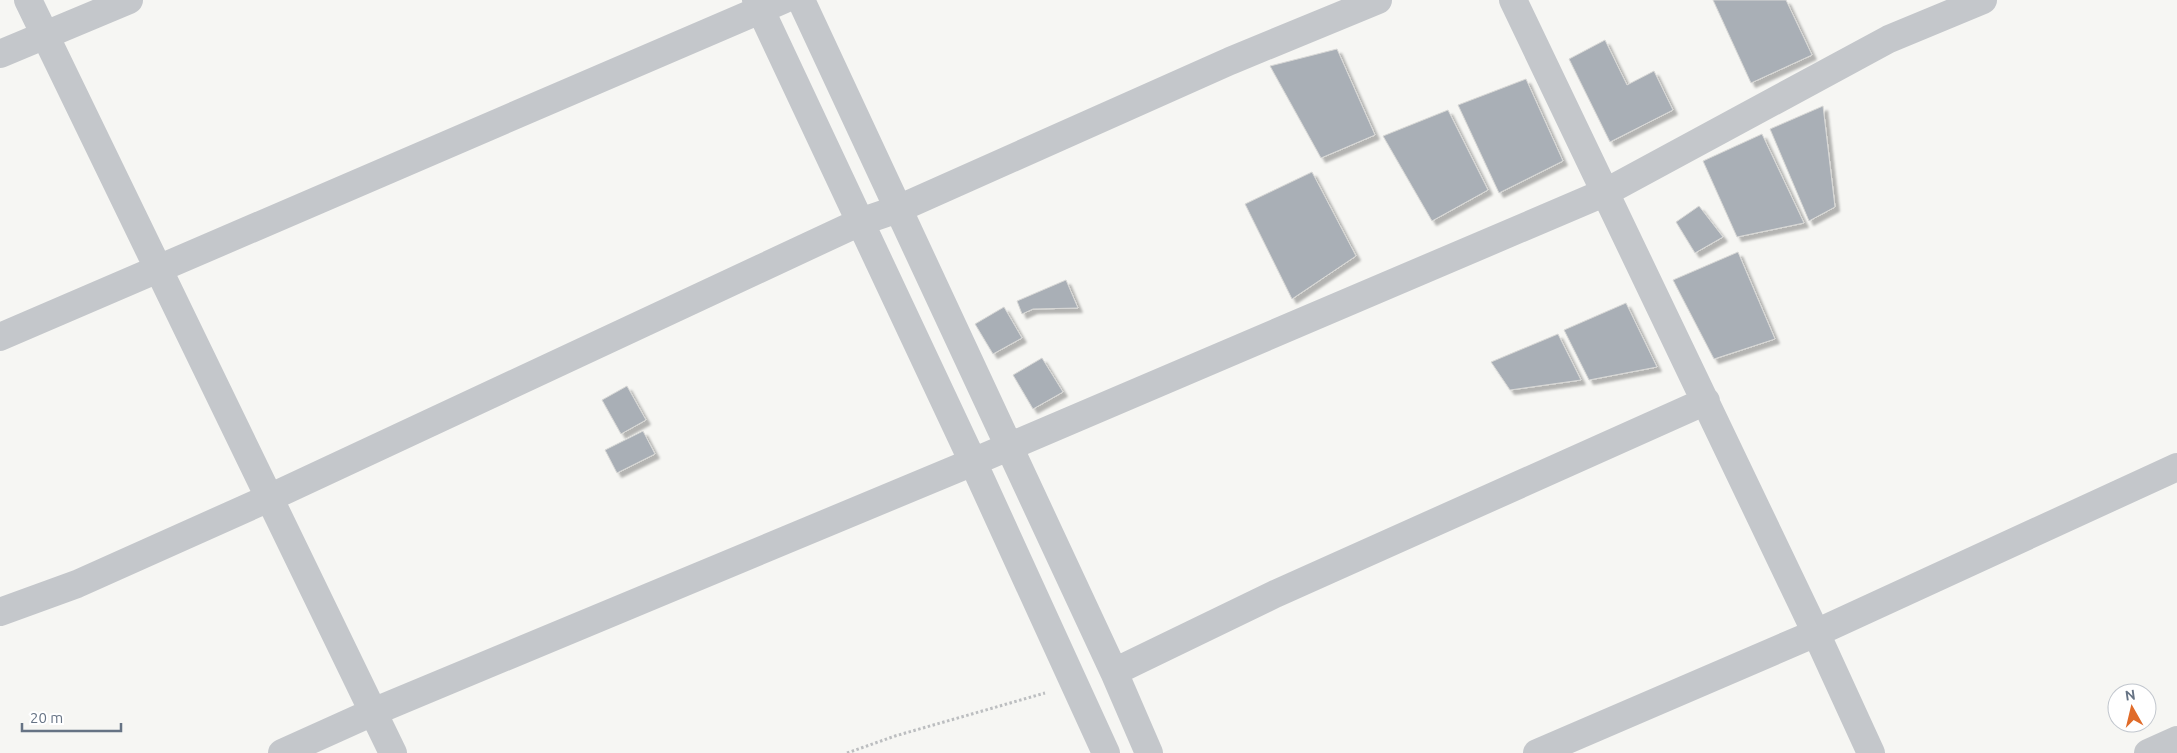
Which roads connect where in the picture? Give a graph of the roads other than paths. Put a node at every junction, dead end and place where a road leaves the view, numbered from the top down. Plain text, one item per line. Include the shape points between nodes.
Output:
1 (28, 0) edge
2 (129, 0) edge
3 (800, 0) edge
4 (1378, 0) edge
5 (1513, 0) edge
6 (1983, 0) edge
7 (767, 3) edge
8 (44, 36) junction
9 (0, 54) edge
10 (1606, 192) junction
11 (898, 209) junction
12 (860, 222) junction
13 (158, 268) junction
14 (0, 336) edge
15 (1706, 401) junction
16 (1009, 446) junction
17 (973, 462) junction
18 (2177, 467) edge
19 (269, 498) junction
20 (0, 612) edge
21 (1816, 633) junction
22 (1114, 672) junction
23 (374, 712) junction
24 (2177, 740) edge
25 (282, 753) edge
26 (393, 753) edge
27 (1106, 753) edge
28 (1149, 753) edge
29 (1537, 753) edge
30 (1871, 753) edge
31 (2148, 753) edge

1 - 8 street
2 - 8 street
3 - 11 street
4 - 11 street via 1230,61
5 - 10 street
6 - 10 street via 1889,39
7 - 12 street
7 - 13 street
8 - 9 street
8 - 13 street
10 - 15 street
10 - 16 street
11 - 12 street
11 - 16 street
12 - 17 street
12 - 19 street
13 - 14 street
13 - 19 street
15 - 21 street
15 - 22 street via 1284,590
16 - 17 street
16 - 22 street
17 - 23 street
17 - 27 street
18 - 21 street
19 - 20 street via 77,584
19 - 23 street
21 - 29 street
21 - 30 street
22 - 28 street
23 - 25 street
23 - 26 street
24 - 31 street

